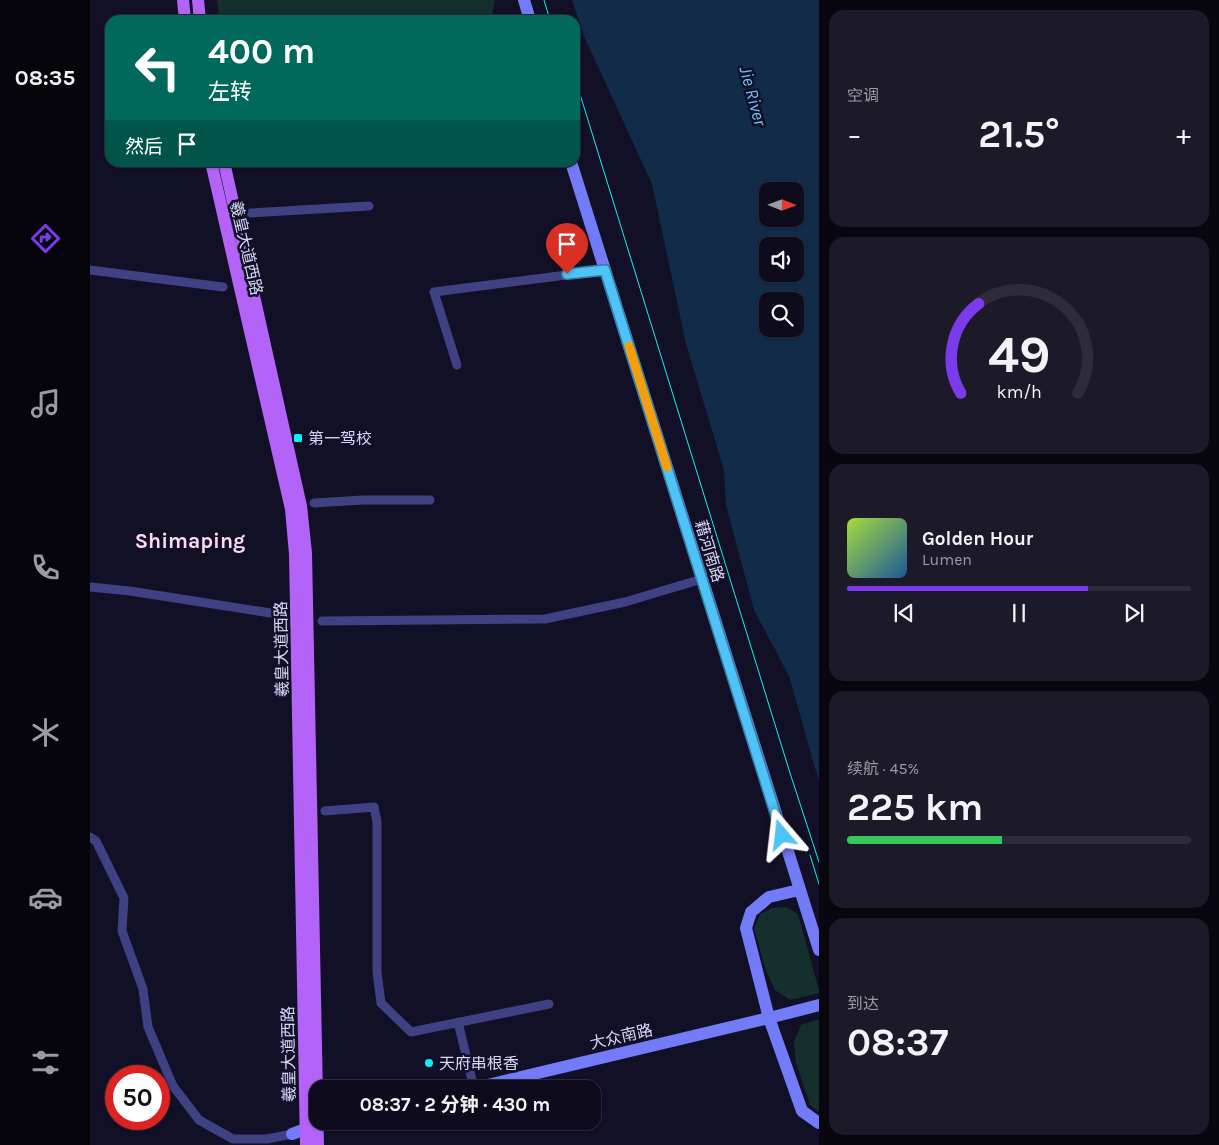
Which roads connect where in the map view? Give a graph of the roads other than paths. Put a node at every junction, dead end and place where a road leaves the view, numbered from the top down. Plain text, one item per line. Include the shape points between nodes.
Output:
1 (182, 0) edge
2 (198, 0) edge
3 (524, 0) edge
4 (184, 15) edge
5 (200, 15) edge
6 (528, 15) edge
7 (212, 167) edge
8 (225, 167) edge
9 (573, 167) edge
10 (369, 206) dead end
11 (250, 213) dead end
12 (90, 270) edge
13 (605, 270) junction
14 (223, 287) dead end
15 (457, 365) dead end
16 (430, 500) dead end
17 (314, 503) dead end
18 (702, 579) junction
19 (90, 588) edge
20 (278, 614) dead end
21 (322, 621) dead end
22 (325, 811) dead end
23 (90, 837) edge
24 (799, 890) junction
25 (819, 950) edge
26 (550, 1004) dead end
27 (819, 1005) edge
28 (819, 1010) edge
29 (774, 1016) junction
30 (458, 1022) junction
31 (311, 1080) edge
32 (312, 1080) edge
33 (471, 1080) edge
34 (506, 1080) edge
35 (819, 1123) edge
36 (309, 1128) edge
37 (311, 1130) edge
38 (313, 1130) edge
39 (292, 1134) joint
40 (306, 1145) edge
41 (318, 1145) edge

1 - 4 main road
2 - 5 main road
3 - 6 main road
7 - 31 main road, 羲皇大道西路 via 291,509
8 - 32 main road, 羲皇大道西路 via 299,497 306,553
9 - 13 main road, 藉河南路
10 - 11 street
12 - 14 street
13 - 15 street via 434,292
13 - 18 main road, 藉河南路
16 - 17 street
18 - 21 street via 626,602 545,619
18 - 24 main road, 藉河南路
19 - 20 street via 130,591
22 - 30 street via 374,807 377,822 377,972 381,1003 410,1032
23 - 39 street via 96,841 124,898 122,931 142,989 148,1027 173,1086 199,1120 233,1140
24 - 25 main road, 藉河南路
24 - 29 main road via 769,897 751,912 746,928
26 - 30 street
27 - 29 main road
28 - 29 main road
29 - 34 main road, 大众南路
29 - 35 main road via 802,1111
30 - 33 street
36 - 39 main road
37 - 40 main road, 羲皇大道西路
38 - 41 main road, 羲皇大道西路

